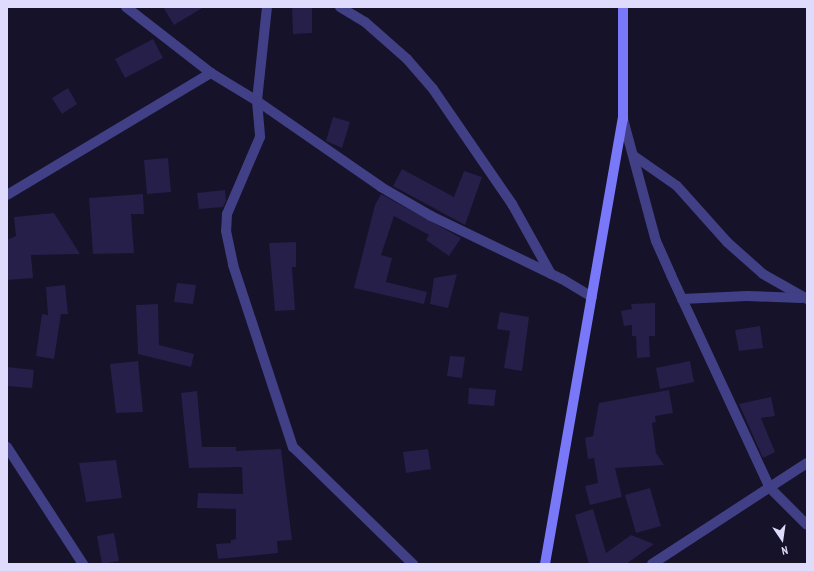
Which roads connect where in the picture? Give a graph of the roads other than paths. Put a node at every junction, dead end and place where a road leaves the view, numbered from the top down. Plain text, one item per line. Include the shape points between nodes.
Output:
1 (126, 7) edge
2 (267, 7) edge
3 (340, 7) edge
4 (623, 7) edge
5 (211, 73) junction
6 (257, 101) junction
7 (623, 119) junction
8 (634, 156) junction
9 (7, 195) edge
10 (551, 274) junction
11 (592, 297) junction
12 (682, 299) junction
13 (805, 299) edge
14 (7, 447) edge
15 (807, 463) edge
16 (770, 488) junction
17 (807, 524) edge
18 (83, 564) edge
19 (413, 564) edge
20 (545, 564) edge
21 (652, 564) edge

1 - 5 street
2 - 6 street
3 - 10 street via 365,22 401,54 434,89 512,204
4 - 7 main road
5 - 6 street
5 - 9 street
6 - 10 street via 380,187 431,216
6 - 19 street via 260,137 230,201 226,231 233,265 287,434 293,447
7 - 8 street
7 - 11 main road
8 - 12 street via 656,241
8 - 13 street via 677,186 727,242 763,274
10 - 11 street
11 - 20 main road
12 - 13 street via 747,296
12 - 16 street
14 - 18 street
15 - 16 street
16 - 17 street
16 - 21 street

